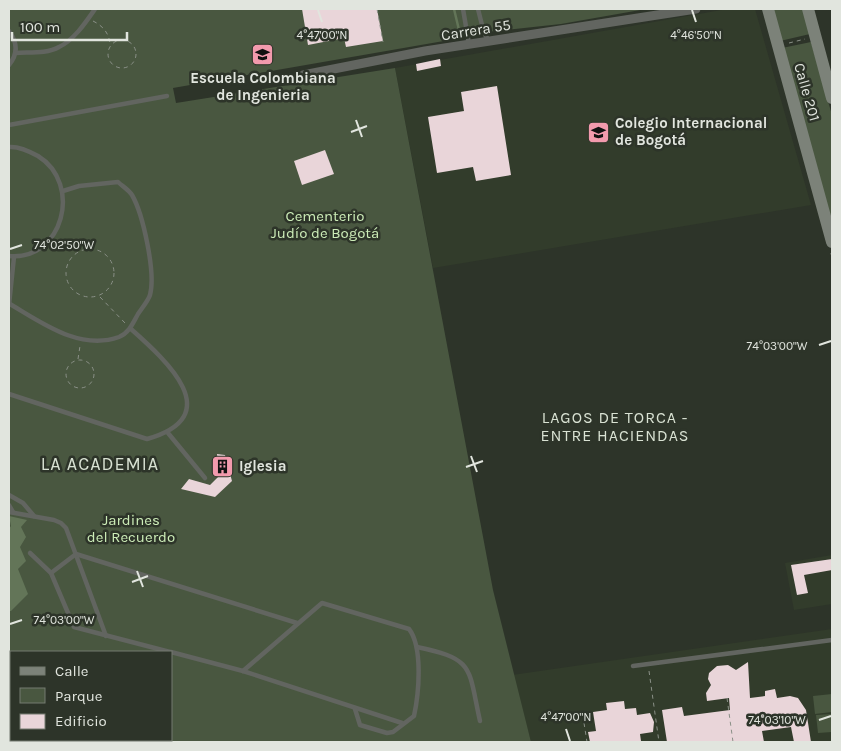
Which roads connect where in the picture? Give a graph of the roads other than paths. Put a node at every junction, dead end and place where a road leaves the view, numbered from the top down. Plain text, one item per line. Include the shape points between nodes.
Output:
1 (95, 9) edge
2 (463, 9) edge
3 (478, 9) edge
4 (696, 9) edge
5 (768, 9) edge
6 (808, 9) edge
7 (9, 31) edge
8 (490, 42) junction
9 (470, 45) junction
10 (16, 52) junction
11 (9, 65) edge
12 (292, 81) dead end
13 (167, 96) dead end
14 (832, 98) edge
15 (9, 125) edge
16 (9, 147) edge
17 (63, 191) junction
18 (832, 242) edge
19 (11, 257) edge
20 (9, 304) edge
21 (131, 329) junction
22 (9, 394) edge
23 (168, 434) junction
24 (205, 478) dead end
25 (9, 495) edge
26 (9, 505) edge
27 (11, 512) edge
28 (34, 516) junction
29 (30, 553) dead end
30 (76, 554) junction
31 (50, 573) junction
32 (297, 623) junction
33 (106, 636) junction
34 (832, 640) edge
35 (417, 647) junction
36 (167, 651) edge
37 (172, 652) edge
38 (633, 666) dead end
39 (243, 670) junction
40 (355, 709) junction
41 (480, 721) dead end
42 (402, 723) junction

1 - 10 lane via 60,47
2 - 9 lane
3 - 8 lane via 484,33
4 - 8 street, Carrera 55
5 - 18 main road, Calle 201
6 - 14 main road, Calle 201
7 - 10 lane via 14,38
8 - 9 street, Carrera 55
9 - 12 street, Carrera 55 via 303,75
10 - 11 lane
13 - 15 lane
16 - 17 lane via 30,151 45,160 57,174
17 - 19 lane via 64,210 58,227 47,242 32,252
17 - 21 lane via 118,182 130,192 138,207 152,277 150,295
19 - 20 lane
20 - 21 lane via 72,338 99,341 120,337
21 - 23 lane via 156,351 183,384 188,402 185,418
22 - 23 lane via 147,439
23 - 24 lane
25 - 28 lane via 23,503
26 - 27 lane
27 - 28 lane
28 - 30 lane via 61,523
29 - 31 lane
30 - 31 lane
30 - 32 lane
30 - 33 lane
31 - 33 lane via 74,627
32 - 35 lane via 317,604 327,602 404,625 413,634
32 - 39 lane
33 - 36 lane
34 - 38 lane
35 - 41 lane via 445,653 462,662 471,681
35 - 42 lane via 416,708 410,720
37 - 39 lane
39 - 40 lane
40 - 42 lane
40 - 42 lane via 360,725 387,733 394,732

